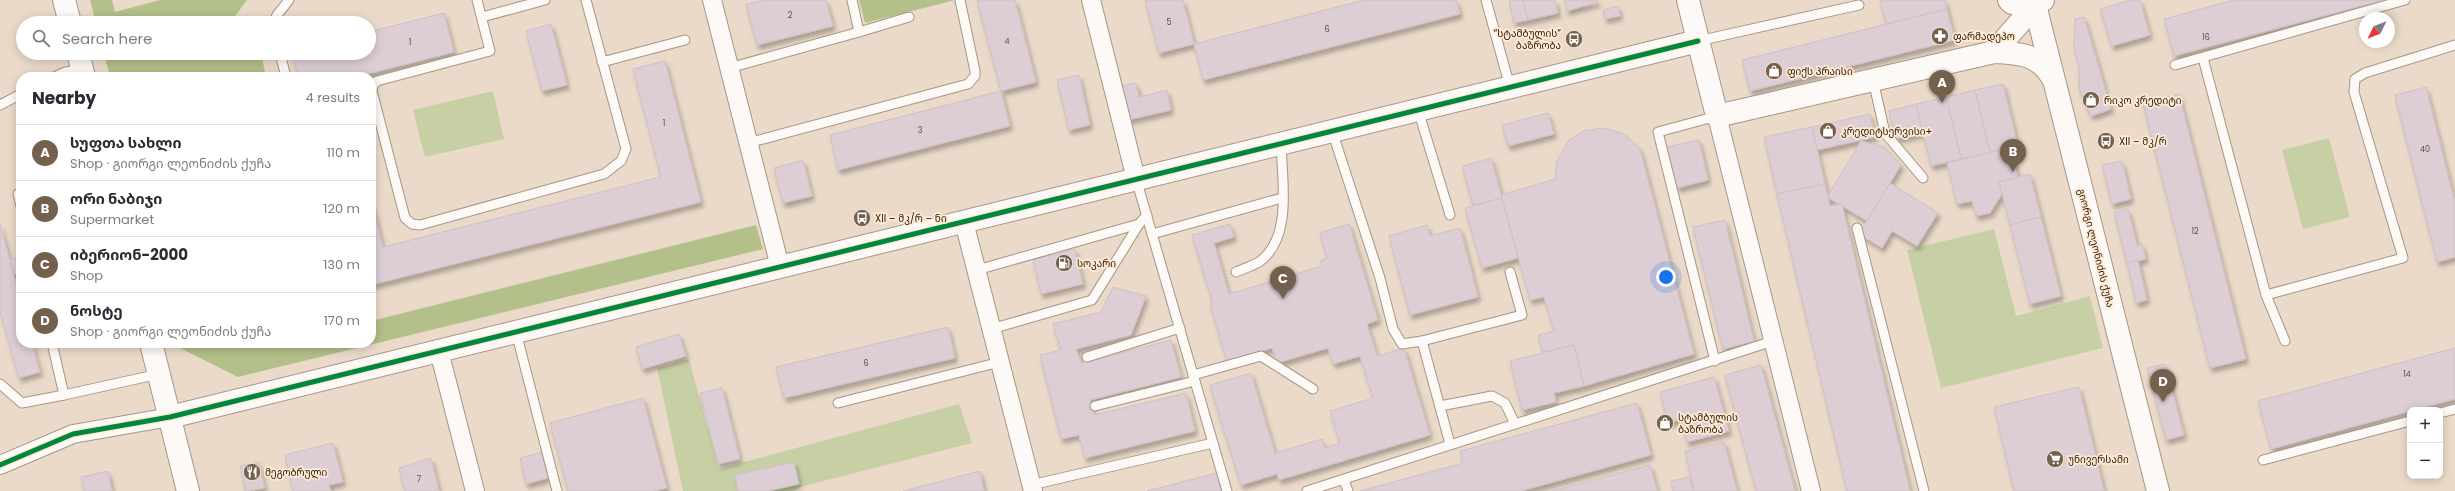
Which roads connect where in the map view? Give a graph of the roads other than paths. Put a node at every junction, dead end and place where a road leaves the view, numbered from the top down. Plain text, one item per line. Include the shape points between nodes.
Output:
1 (64, 0) edge
2 (289, 0) edge
3 (477, 0) edge
4 (545, 0) edge
5 (586, 0) edge
6 (712, 0) edge
7 (852, 0) edge
8 (960, 0) edge
9 (1091, 0) edge
10 (1486, 0) edge
11 (1688, 0) edge
12 (2009, 0) edge
13 (2405, 0) edge
14 (2039, 3) edge
15 (1859, 5) dead end
16 (68, 16) edge
17 (277, 16) edge
18 (482, 17) junction
19 (909, 17) dead end
20 (859, 32) junction
21 (685, 40) dead end
22 (1698, 41) junction
23 (2455, 45) edge
24 (1994, 52) junction
25 (2203, 58) junction
26 (282, 60) edge
27 (602, 62) junction
28 (2175, 66) dead end
29 (81, 67) edge
30 (729, 68) junction
31 (65, 72) edge
32 (285, 72) edge
33 (1873, 80) junction
34 (2054, 82) junction
35 (376, 83) edge
36 (1510, 87) junction
37 (16, 97) edge
38 (0, 105) edge
39 (376, 106) edge
40 (1418, 110) junction
41 (1717, 116) junction
42 (1332, 131) junction
43 (748, 143) junction
44 (1281, 144) junction
45 (1923, 178) dead end
46 (1136, 180) junction
47 (1282, 198) junction
48 (1147, 215) junction
49 (1450, 215) dead end
50 (964, 222) junction
51 (1139, 224) junction
52 (1857, 228) dead end
53 (1152, 234) junction
54 (780, 267) junction
55 (977, 270) junction
56 (1236, 272) dead end
57 (1510, 272) dead end
58 (2266, 295) junction
59 (991, 328) junction
60 (1180, 328) junction
61 (516, 332) junction
62 (1422, 341) junction
63 (1774, 341) junction
64 (2285, 341) dead end
65 (53, 348) edge
66 (152, 348) edge
67 (439, 351) junction
68 (1087, 356) dead end
69 (1716, 361) junction
70 (1000, 362) junction
71 (159, 374) junction
72 (1194, 378) junction
73 (0, 384) edge
74 (1313, 389) dead end
75 (64, 395) junction
76 (838, 403) dead end
77 (1095, 406) dead end
78 (1440, 406) junction
79 (2455, 409) edge
80 (2443, 412) edge
81 (170, 418) junction
82 (2407, 422) edge
83 (1515, 424) junction
84 (1213, 443) junction
85 (1450, 444) junction
86 (2263, 460) dead end
87 (0, 466) edge
88 (1344, 480) junction
89 (1032, 488) edge
90 (188, 491) edge
91 (475, 491) edge
92 (557, 491) edge
93 (1227, 491) edge
94 (1307, 491) edge
95 (1348, 491) edge
96 (1811, 491) edge
97 (1924, 491) edge
98 (2158, 491) edge

1 - 16 street
2 - 17 lane
3 - 18 lane
4 - 18 lane
5 - 27 lane
6 - 30 street
7 - 20 lane
8 - 43 lane via 975,71 972,81 968,84
9 - 46 street
10 - 36 lane
11 - 22 street
12 - 14 street via 2012,3
13 - 25 lane
14 - 24 street
14 - 34 street, გიორგი ლეონიძის ქუჩა
15 - 22 lane
18 - 35 lane via 490,51
19 - 20 lane
20 - 30 lane
21 - 27 lane
22 - 36 street
22 - 41 street
23 - 58 lane via 2365,73 2355,79 2354,92 2402,258
24 - 33 street
24 - 34 street via 2019,52 2046,66
25 - 28 lane
25 - 58 lane
26 - 32 lane
27 - 39 lane via 626,149 621,162 604,174 420,225 412,224 405,218
29 - 31 lane
30 - 43 street
33 - 41 street
33 - 45 lane via 1885,133
34 - 98 street, გიორგი ლეონიძის ქუჩა
36 - 40 street
37 - 38 lane
40 - 42 street
40 - 49 lane
41 - 63 street
41 - 69 lane via 1658,132
42 - 44 street
42 - 62 lane via 1380,278 1393,329 1402,344
43 - 54 street
44 - 46 street
44 - 47 lane
46 - 48 lane
46 - 50 street
47 - 53 lane
47 - 56 lane via 1283,220 1279,239 1259,262
48 - 51 lane
48 - 53 lane
50 - 54 street
50 - 55 street
51 - 55 lane
51 - 59 lane via 1092,300
52 - 97 lane
53 - 60 lane
54 - 61 street
55 - 59 street
57 - 62 lane via 1522,315
58 - 64 lane
59 - 70 street
60 - 68 lane
60 - 72 lane
61 - 67 street
61 - 92 lane
62 - 78 lane
63 - 69 lane
63 - 96 street
65 - 75 lane
66 - 71 street
67 - 81 street
67 - 91 street
69 - 83 lane
70 - 76 lane
70 - 89 street
71 - 75 lane
71 - 81 street
72 - 74 lane via 1261,356
72 - 77 lane
72 - 84 lane
73 - 75 lane via 22,403
78 - 83 lane via 1492,396 1505,403
78 - 85 lane
79 - 80 lane
81 - 87 street via 73,434
81 - 90 street
82 - 86 lane
83 - 85 lane
84 - 89 lane
84 - 93 lane
85 - 88 lane
88 - 94 lane
88 - 95 lane

